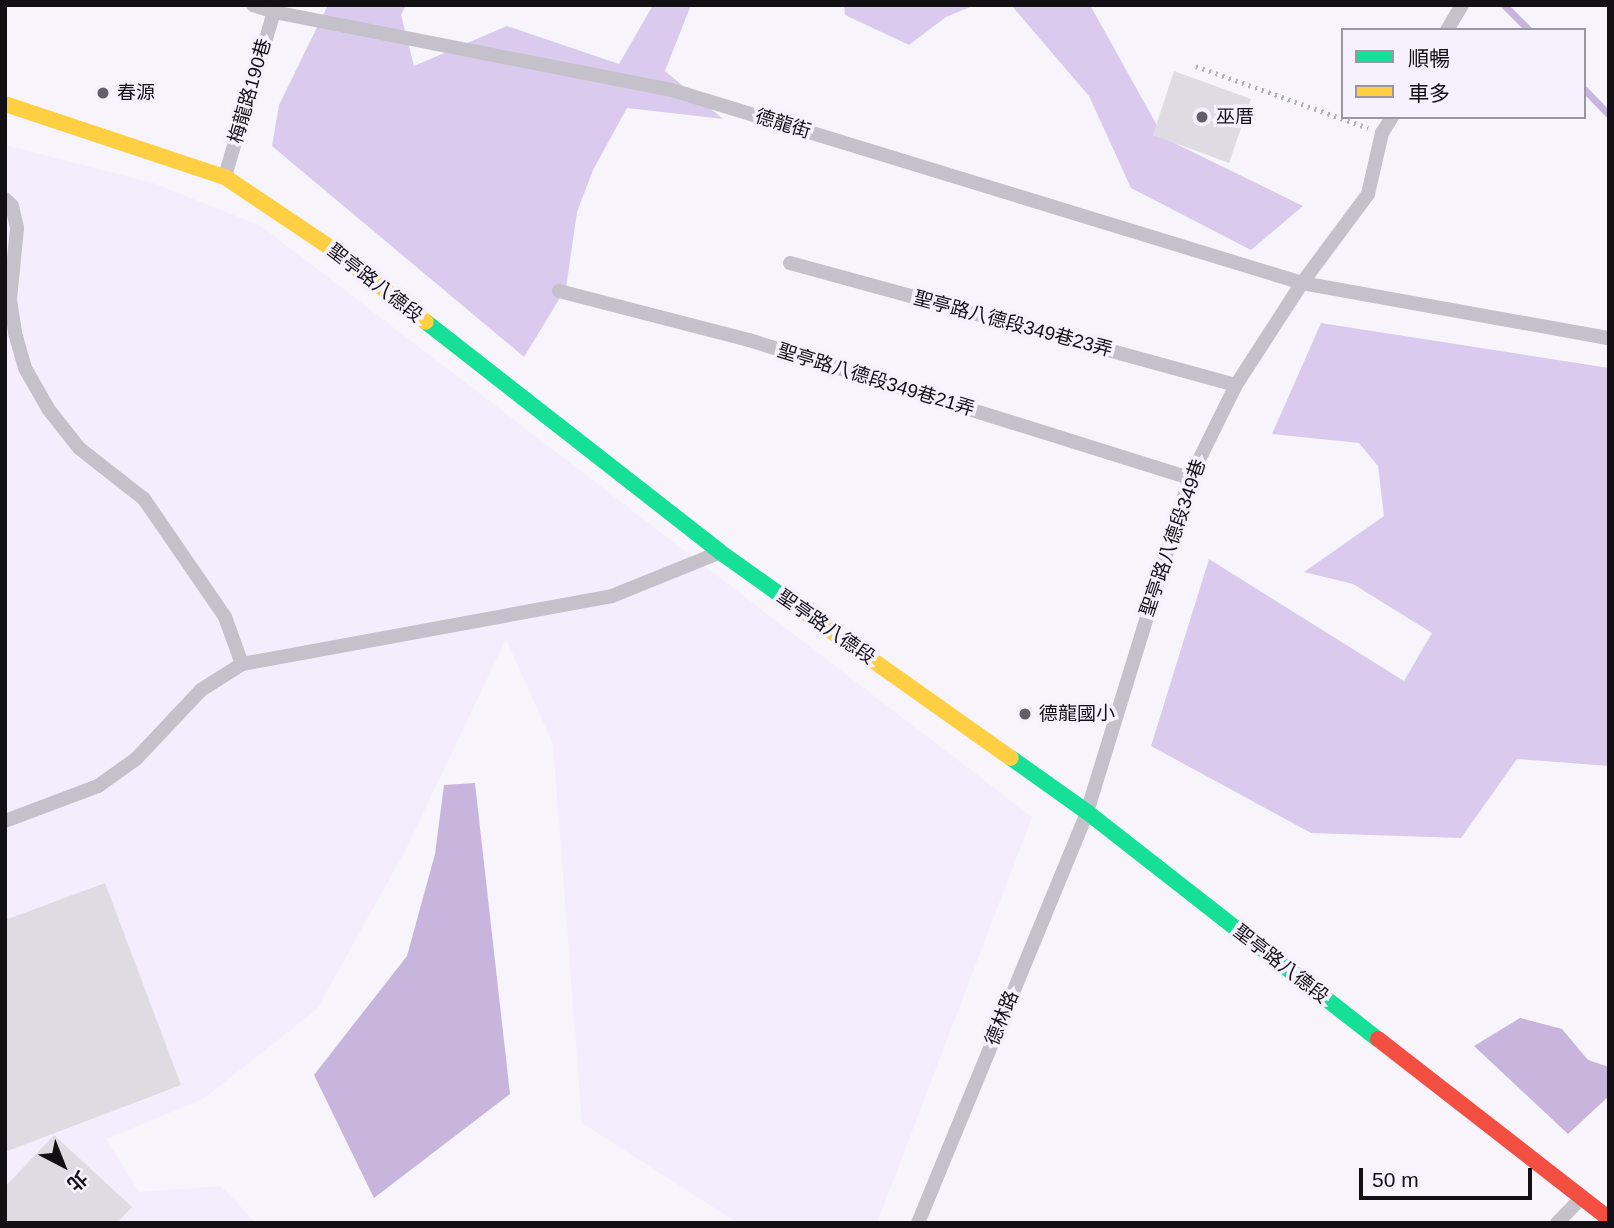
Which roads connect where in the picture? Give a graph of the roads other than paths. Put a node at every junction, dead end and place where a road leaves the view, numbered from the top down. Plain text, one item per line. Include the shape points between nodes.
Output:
1 (253, 5) edge
2 (1461, 7) edge
3 (276, 9) edge
4 (1448, 28) edge
5 (5, 104) edge
6 (1391, 119) edge
7 (225, 177) junction
8 (5, 199) edge
9 (790, 263) dead end
10 (1302, 282) junction
11 (559, 291) dead end
12 (1609, 338) edge
13 (1236, 385) junction
14 (1190, 478) junction
15 (720, 552) junction
16 (242, 664) junction
17 (1087, 812) junction
18 (5, 821) edge
19 (1581, 1198) junction
20 (1609, 1219) edge
21 (918, 1223) edge
22 (1557, 1223) edge

1 - 3 lane, 德龍街
2 - 4 lane
3 - 7 lane, 梅龍路190巷
3 - 10 lane, 德龍街 via 672,90
5 - 7 street, 聖亭路八德段
6 - 10 lane, 聖亭路八德段349巷 via 1382,133 1368,194
7 - 15 street, 聖亭路八德段 via 335,251
8 - 16 lane via 12,206 17,228 10,300 25,368 48,410 79,448 144,499 225,617
9 - 13 lane, 聖亭路八德段349巷23弄
10 - 12 lane, 德龍街
10 - 13 lane, 聖亭路八德段349巷
11 - 14 lane, 聖亭路八德段349巷21弄 via 749,340
13 - 14 lane, 聖亭路八德段349巷
14 - 17 lane, 聖亭路八德段349巷
15 - 16 lane via 612,596
15 - 17 street, 聖亭路八德段
16 - 18 lane via 201,691 136,759 98,786
17 - 19 street, 聖亭路八德段
17 - 21 lane, 德林路
19 - 20 street, 聖亭路八德段
19 - 22 lane

